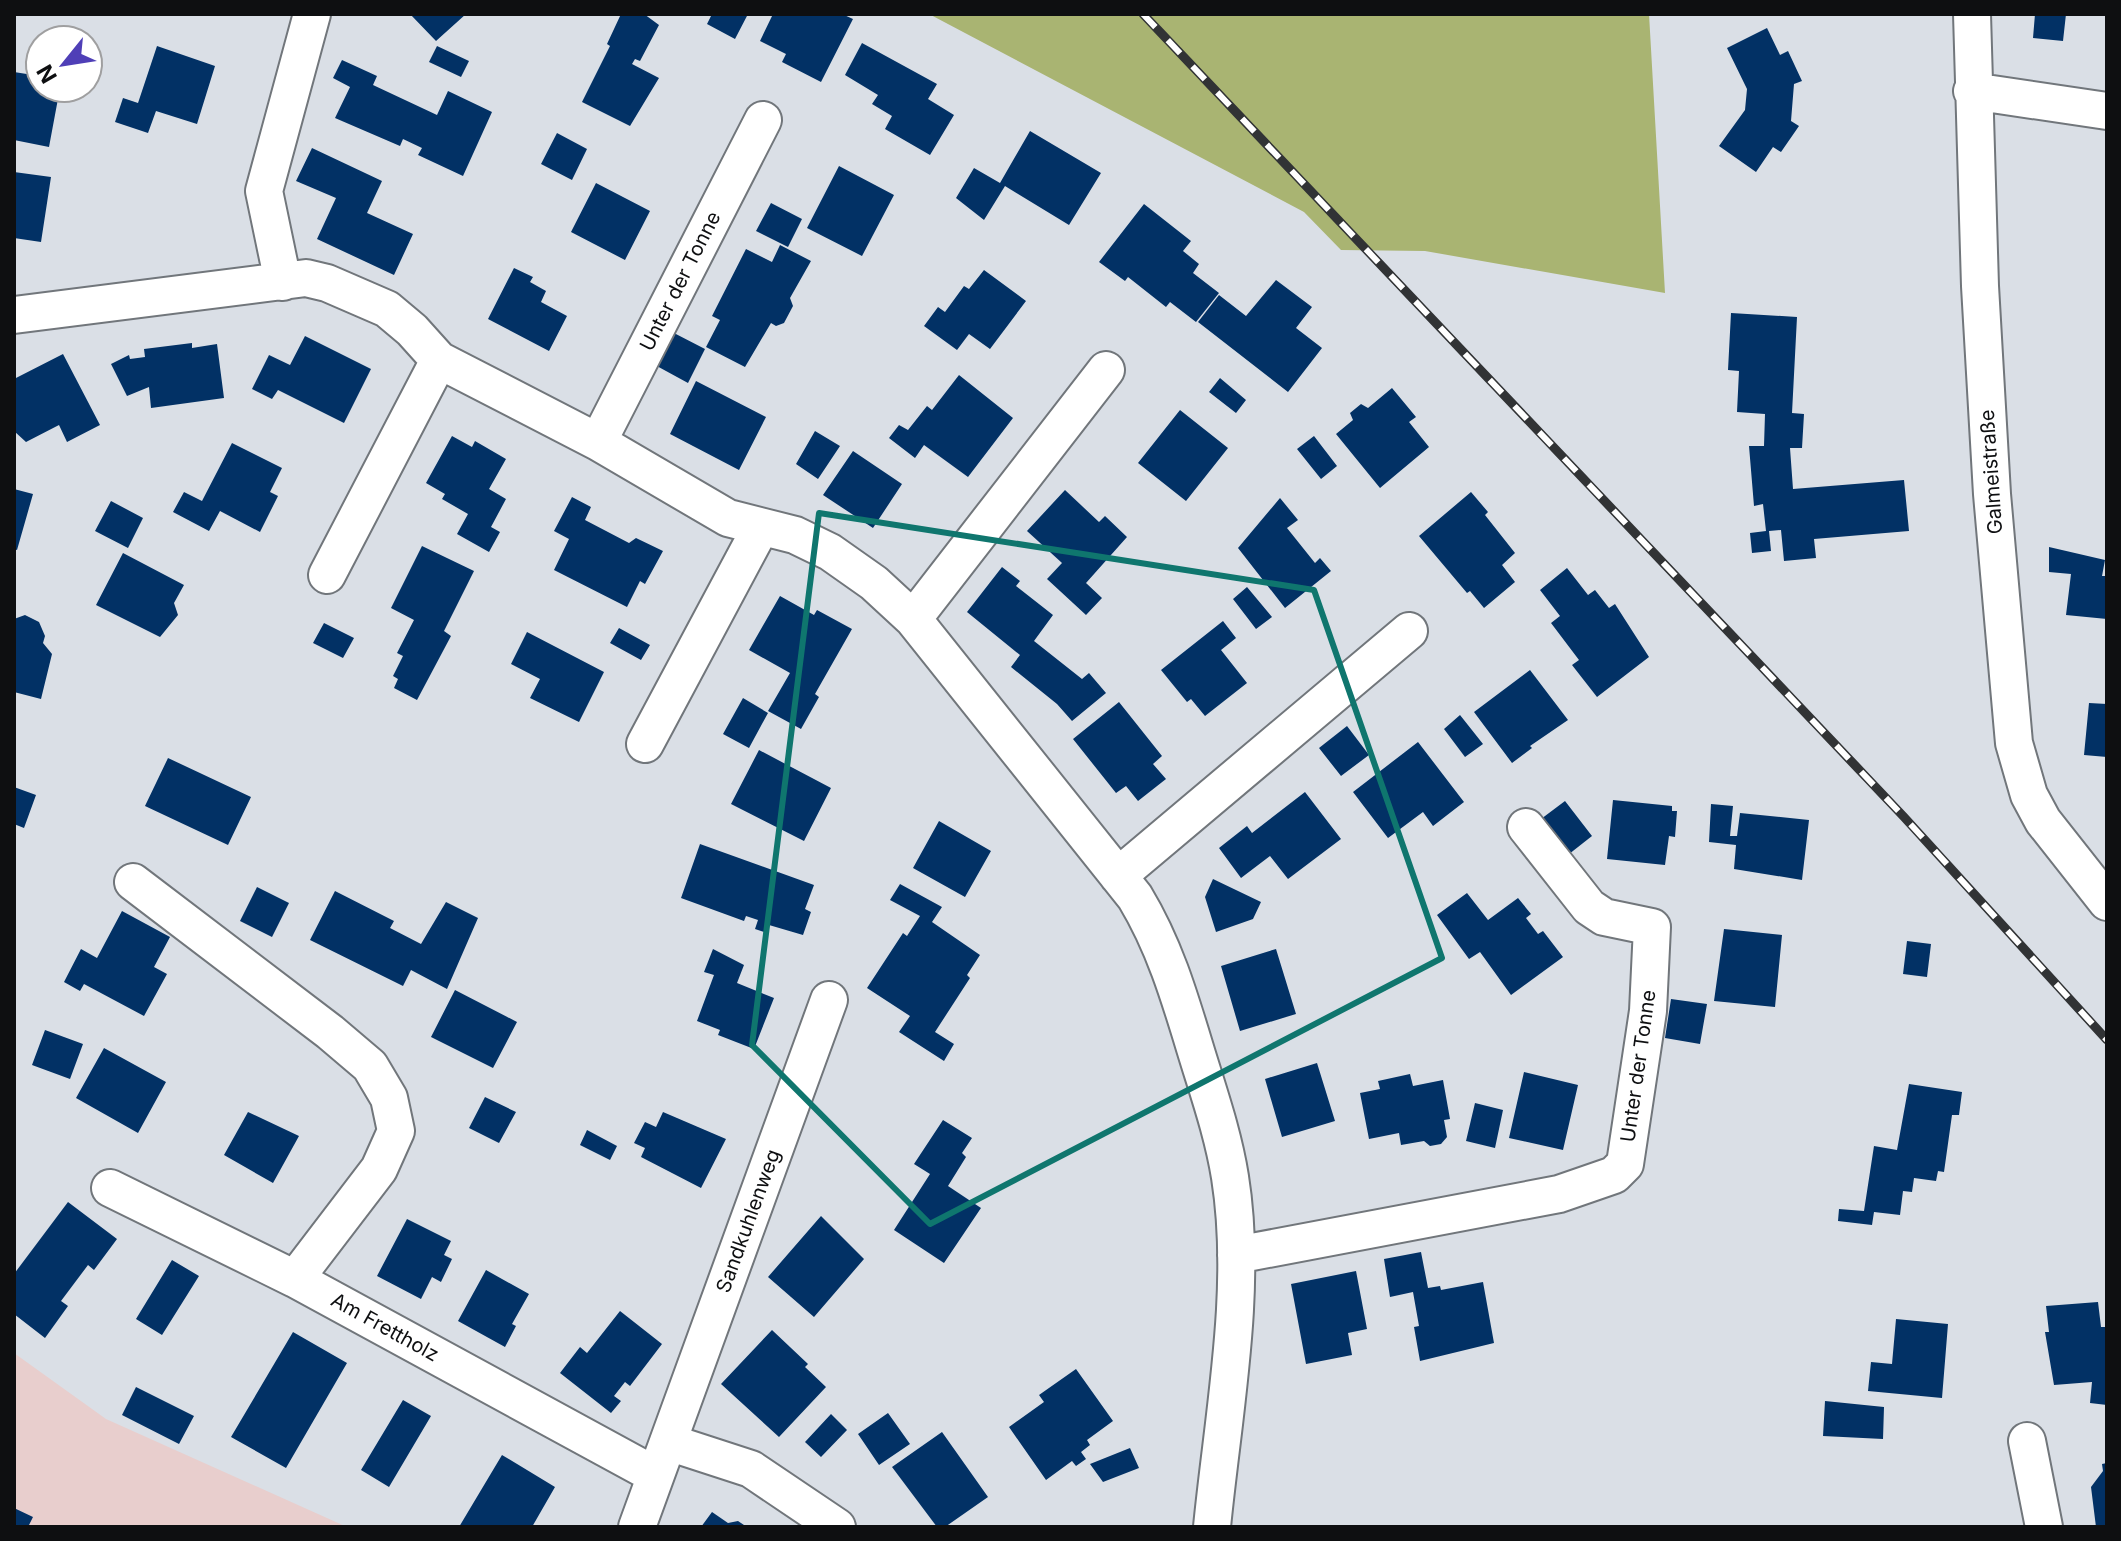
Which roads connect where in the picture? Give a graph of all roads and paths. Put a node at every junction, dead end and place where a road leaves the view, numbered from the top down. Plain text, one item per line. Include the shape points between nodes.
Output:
1 (312, 14) edge
2 (1972, 14) edge
3 (1972, 91) junction
4 (2107, 111) edge
5 (763, 120) dead end
6 (283, 282) junction
7 (14, 315) edge
8 (439, 360) junction
9 (1106, 370) dead end
10 (598, 442) junction
11 (761, 527) junction
12 (327, 575) dead end
13 (913, 619) junction
14 (1409, 631) dead end
15 (645, 744) dead end
16 (1526, 827) dead end
17 (1118, 876) junction
18 (133, 882) dead end
19 (2107, 902) edge
20 (829, 1000) dead end
21 (110, 1188) dead end
22 (1236, 1255) junction
23 (295, 1279) junction
24 (2027, 1441) dead end
25 (668, 1442) junction
26 (655, 1475) junction
27 (637, 1527) edge
28 (837, 1527) edge
29 (1212, 1527) edge
30 (2044, 1527) edge

1 - 6 street via 264,191
2 - 3 street, Galmeistraße
3 - 4 street
3 - 19 street, Galmeistraße via 1992,494 2014,743 2029,795 2043,821
5 - 10 street, Unter der Tonne
6 - 7 street
6 - 8 street via 316,280 387,309
8 - 10 street
8 - 12 street
9 - 13 street
10 - 11 street via 728,518
11 - 13 street via 795,535 830,552
11 - 15 street
13 - 17 street
14 - 17 street
16 - 22 street, Unter der Tonne via 1589,907 1604,917 1652,927 1648,1011 1625,1164 1614,1175 1559,1194
17 - 22 street via 1155,933 1182,1003 1224,1146
18 - 23 street via 370,1066 389,1098 396,1131 379,1169
20 - 25 street, Sandkuhlenweg
21 - 23 street, Am Frettholz
22 - 29 street
23 - 26 street, Am Frettholz
24 - 30 street
25 - 26 street, Sandkuhlenweg
25 - 28 street via 751,1469
26 - 27 street, Sandkuhlenweg

